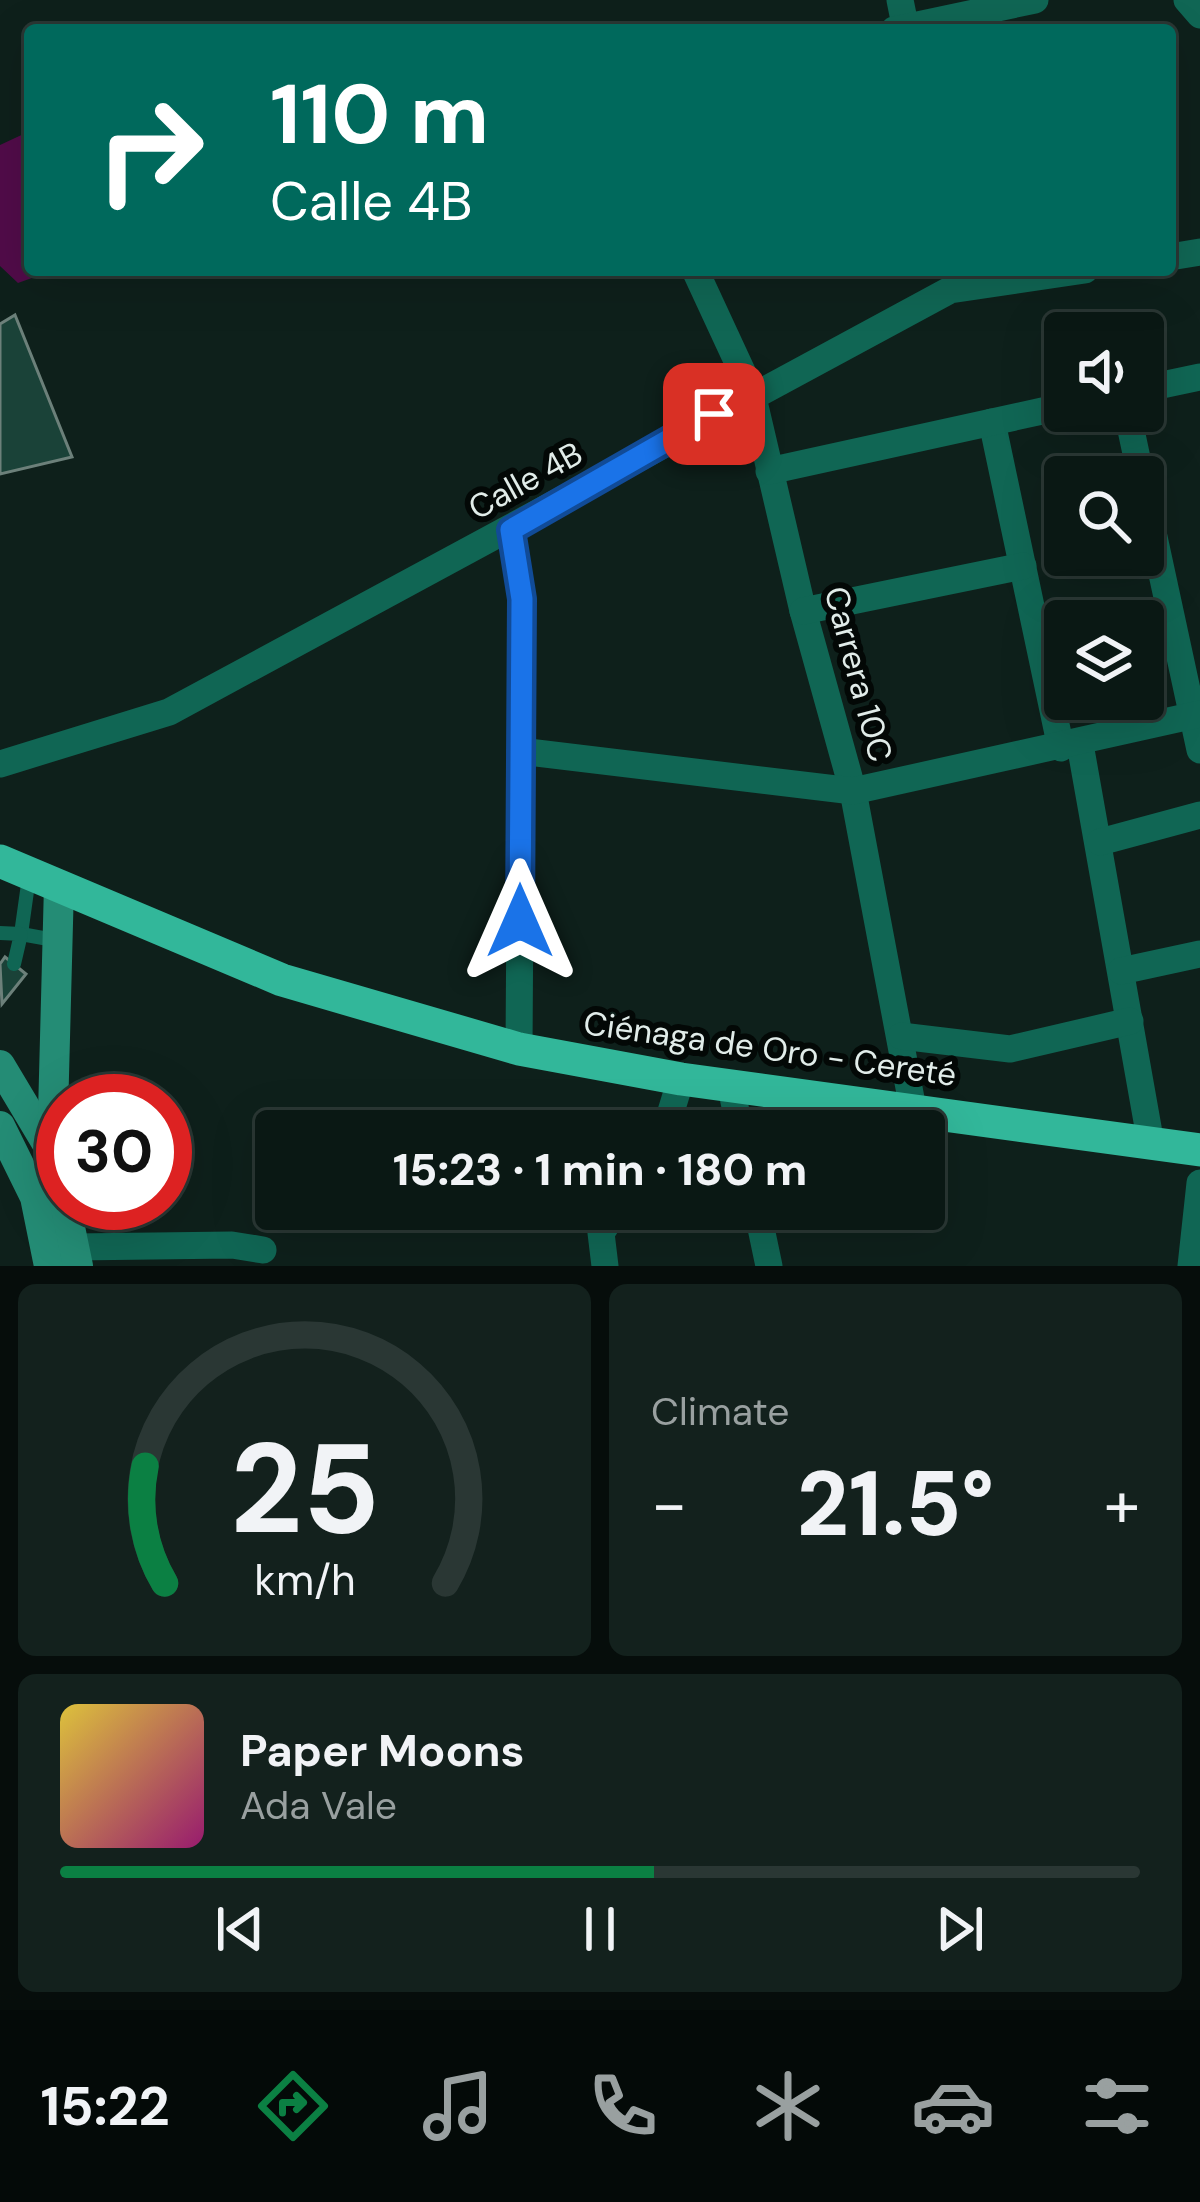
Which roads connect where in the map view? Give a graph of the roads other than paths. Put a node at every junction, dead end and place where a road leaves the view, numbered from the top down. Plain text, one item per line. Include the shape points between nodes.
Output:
1 (1035, 0) edge
2 (1187, 0) edge
3 (1200, 15) edge
4 (901, 22) edge
5 (698, 276) edge
6 (1003, 276) edge
7 (948, 280) edge
8 (1200, 377) edge
9 (1164, 385) edge
10 (752, 393) junction
11 (1044, 411) edge
12 (992, 422) junction
13 (769, 471) junction
14 (511, 530) junction
15 (1022, 566) junction
16 (1164, 576) edge
17 (803, 611) junction
18 (1196, 714) edge
19 (1070, 746) junction
20 (1200, 749) edge
21 (520, 751) junction
22 (0, 764) edge
23 (853, 791) junction
24 (1200, 814) edge
25 (1100, 842) junction
26 (30, 873) edge
27 (0, 933) edge
28 (21, 934) junction
29 (53, 940) junction
30 (1200, 954) edge
31 (14, 964) dead end
32 (1121, 971) junction
33 (1130, 1021) junction
34 (901, 1036) junction
35 (519, 1049) junction
36 (0, 1065) edge
37 (52, 1074) edge
38 (681, 1079) junction
39 (731, 1087) junction
40 (913, 1109) junction
41 (671, 1110) edge
42 (736, 1110) edge
43 (36, 1125) edge
44 (0, 1126) edge
45 (1150, 1144) junction
46 (1200, 1150) edge
47 (36, 1174) edge
48 (1200, 1184) edge
49 (52, 1230) edge
50 (603, 1230) edge
51 (761, 1230) edge
52 (263, 1250) dead end
53 (76, 1256) edge
54 (49, 1266) edge
55 (605, 1266) edge
56 (769, 1266) edge
57 (1191, 1266) edge

1 - 4 street
2 - 3 street
5 - 10 street, Carrera 10C
6 - 7 street, Calle 4B
7 - 10 street, Calle 4B
8 - 9 street
10 - 13 street, Carrera 10C
10 - 14 street, Calle 4B
11 - 12 street
12 - 13 street
12 - 15 street
13 - 17 street, Carrera 10C
14 - 21 street via 522,599
14 - 22 street, Calle 4B via 169,712
15 - 17 street
15 - 19 street
16 - 18 street
17 - 23 street, Carrera 10C
18 - 19 street
18 - 20 street
19 - 23 street
19 - 25 street
21 - 23 street
21 - 35 street
23 - 34 street, Carrera 10C
24 - 25 street
25 - 32 street
26 - 28 lane
26 - 29 main road
26 - 35 highway, Ciénaga de Oro - Cereté via 282,980
27 - 28 lane
28 - 29 lane
28 - 31 lane
29 - 37 main road
30 - 32 street
32 - 33 street
33 - 34 street via 1010,1049
33 - 45 street
34 - 40 street, Carrera 10C
35 - 38 highway, Ciénaga de Oro - Cereté
36 - 43 main road
38 - 39 highway, Ciénaga de Oro - Cereté
38 - 41 street
39 - 40 highway, Ciénaga de Oro - Cereté
39 - 42 street
40 - 45 highway, Ciénaga de Oro - Cereté
44 - 47 main road
45 - 46 highway, Ciénaga de Oro - Cereté
48 - 57 street
49 - 54 main road
50 - 55 street
51 - 56 street
52 - 53 street

